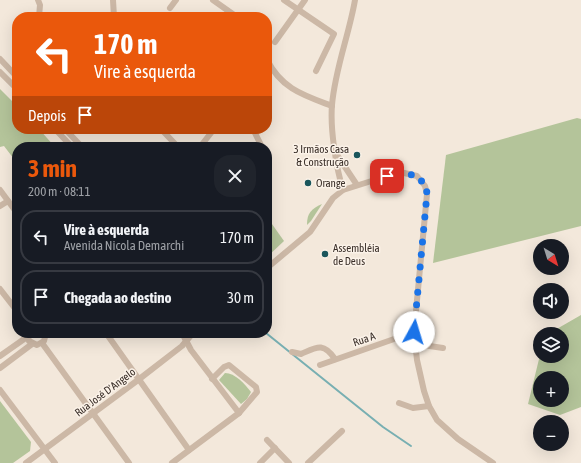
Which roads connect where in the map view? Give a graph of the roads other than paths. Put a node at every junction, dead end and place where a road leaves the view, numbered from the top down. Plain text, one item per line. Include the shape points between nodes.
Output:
1 (38, 0) edge
2 (113, 0) edge
3 (176, 0) edge
4 (213, 0) edge
5 (284, 0) edge
6 (305, 0) edge
7 (350, 0) edge
8 (355, 0) edge
9 (170, 8) dead end
10 (298, 10) junction
11 (39, 12) edge
12 (114, 12) edge
13 (230, 12) edge
14 (347, 36) junction
15 (276, 42) dead end
16 (0, 59) edge
17 (12, 68) edge
18 (272, 68) edge
19 (0, 71) edge
20 (316, 71) dead end
21 (12, 81) edge
22 (12, 84) edge
23 (332, 106) junction
24 (60, 134) edge
25 (70, 134) edge
26 (166, 134) edge
27 (210, 134) edge
28 (67, 142) edge
29 (77, 142) edge
30 (173, 142) edge
31 (204, 142) edge
32 (335, 153) junction
33 (357, 185) junction
34 (0, 190) edge
35 (343, 190) junction
36 (8, 201) junction
37 (0, 206) edge
38 (12, 206) edge
39 (272, 264) edge
40 (0, 289) edge
41 (12, 305) edge
42 (414, 332) junction
43 (23, 338) edge
44 (29, 338) edge
45 (44, 338) edge
46 (109, 338) edge
47 (184, 338) edge
48 (189, 338) edge
49 (186, 341) junction
50 (42, 343) junction
51 (32, 344) junction
52 (416, 344) junction
53 (443, 348) dead end
54 (292, 352) dead end
55 (0, 356) edge
56 (335, 359) junction
57 (320, 365) dead end
58 (0, 368) edge
59 (212, 379) junction
60 (138, 380) junction
61 (0, 390) edge
62 (399, 403) dead end
63 (429, 406) junction
64 (93, 414) junction
65 (238, 414) junction
66 (342, 431) dead end
67 (267, 440) dead end
68 (275, 448) junction
69 (44, 449) junction
70 (189, 450) junction
71 (26, 463) edge
72 (55, 463) edge
73 (129, 463) edge
74 (172, 463) edge
75 (260, 463) edge
76 (289, 463) edge
77 (308, 463) edge
78 (493, 463) edge

1 - 11 street
2 - 12 street
3 - 9 street
4 - 13 street
5 - 10 street
6 - 10 street
7 - 14 street
8 - 14 street
10 - 15 street
10 - 20 street via 334,34
14 - 23 street
16 - 17 street
18 - 23 street via 287,86
19 - 21 street
19 - 22 street
23 - 32 street
24 - 28 street
25 - 29 street
26 - 30 street
27 - 31 street
32 - 33 street
32 - 35 street
33 - 35 street
33 - 42 street via 400,172 417,176 426,186 427,213
34 - 36 street
35 - 39 street via 333,198 310,232
36 - 37 street
36 - 38 street
40 - 41 street
42 - 52 street
42 - 56 street, Rua A
43 - 55 street
44 - 51 street
45 - 50 street
46 - 60 street
47 - 49 street
48 - 49 street, Rua José D'Angelo
49 - 59 street
49 - 60 street, Rua José D'Angelo
50 - 51 street
50 - 64 street
51 - 58 street
52 - 53 street
52 - 63 street via 418,366
54 - 56 street via 301,354 320,347 330,352
56 - 57 street, Rua A
59 - 65 street
59 - 65 street via 229,365 256,387 256,392
60 - 64 street, Rua José D'Angelo
60 - 70 street
61 - 69 street
62 - 63 street via 413,408
63 - 78 street via 437,420 448,430
64 - 69 street, Rua José D'Angelo
64 - 73 street
65 - 70 street
66 - 77 street
67 - 68 street
68 - 75 street
68 - 76 street
69 - 71 street, Rua José D'Angelo
69 - 72 street
70 - 74 street

